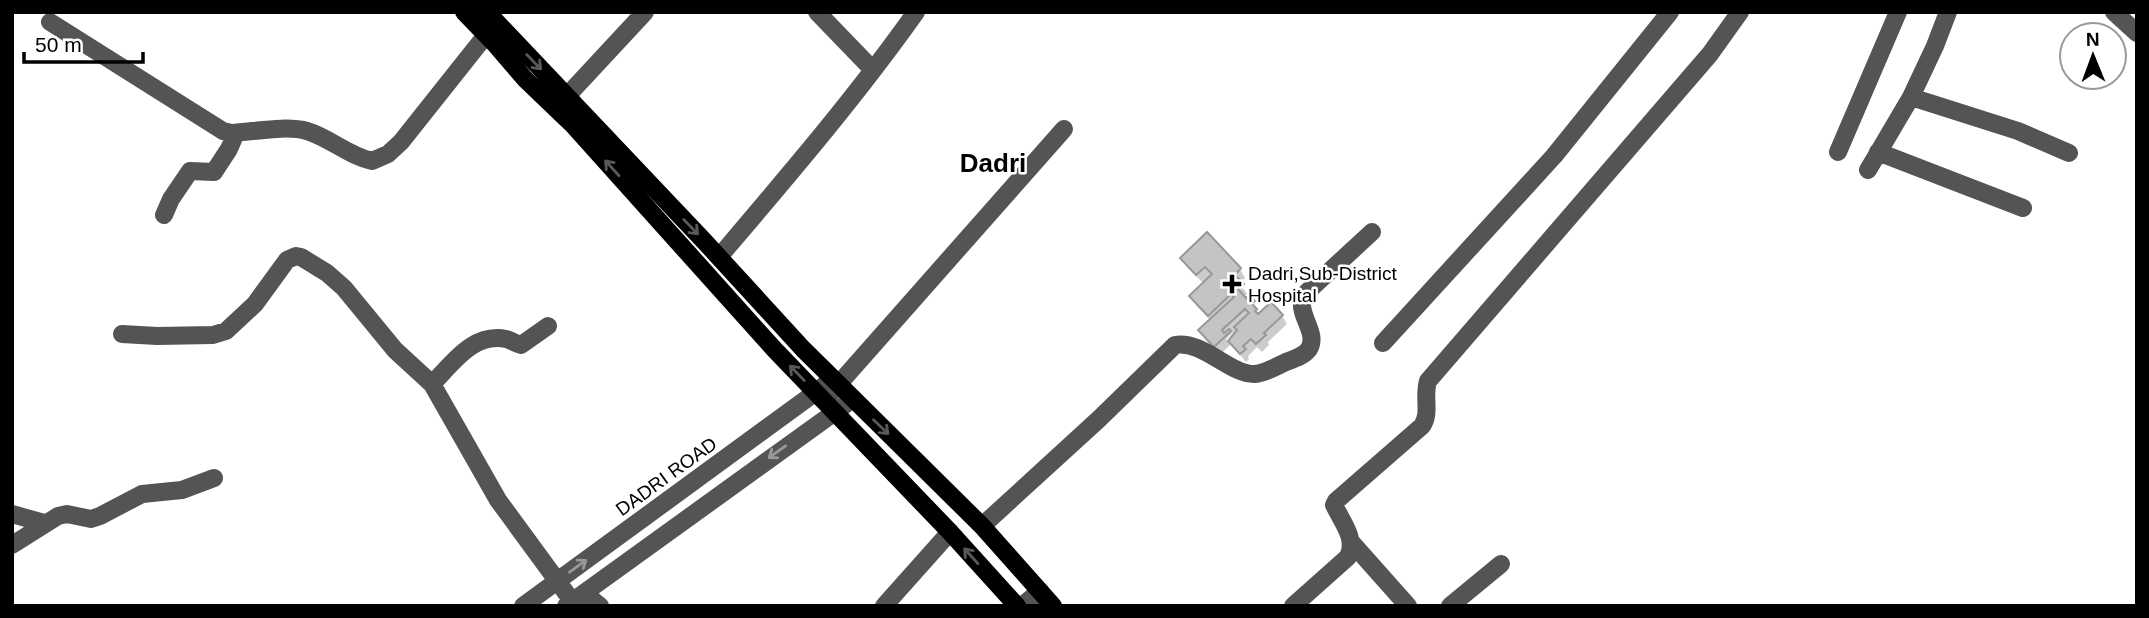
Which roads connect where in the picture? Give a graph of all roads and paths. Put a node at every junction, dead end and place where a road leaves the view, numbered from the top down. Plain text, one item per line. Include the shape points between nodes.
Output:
1 (464, 12) edge
2 (487, 12) edge
3 (645, 12) edge
4 (817, 12) edge
5 (915, 12) edge
6 (1670, 12) edge
7 (1740, 12) edge
8 (1898, 12) edge
9 (1948, 12) edge
10 (2114, 12) edge
11 (50, 22) dead end
12 (2137, 33) edge
13 (486, 35) junction
14 (873, 70) junction
15 (566, 97) junction
16 (1911, 97) junction
17 (1065, 129) dead end
18 (236, 133) junction
19 (1838, 152) dead end
20 (1878, 152) junction
21 (2069, 153) dead end
22 (1868, 170) dead end
23 (2023, 208) dead end
24 (164, 215) dead end
25 (1372, 232) dead end
26 (719, 257) junction
27 (548, 326) dead end
28 (122, 334) dead end
29 (1383, 343) dead end
30 (836, 382) junction
31 (432, 384) junction
32 (853, 399) junction
33 (825, 401) junction
34 (214, 478) dead end
35 (12, 514) edge
36 (44, 523) junction
37 (982, 526) junction
38 (950, 532) junction
39 (1352, 543) junction
40 (12, 545) edge
41 (1502, 564) dead end
42 (556, 582) junction
43 (1040, 590) junction
44 (574, 600) edge
45 (523, 606) edge
46 (600, 606) edge
47 (884, 606) edge
48 (1020, 606) edge
49 (1053, 606) edge
50 (1293, 606) edge
51 (1408, 606) edge
52 (1450, 606) edge

1 - 13 main road
2 -> 15 main road
3 - 15 street
4 - 14 street
5 - 14 street
6 - 29 street via 1553,156
7 - 39 street via 1710,54 1428,381 1422,426 1336,501
8 - 19 street
9 - 16 street
10 - 12 street
11 - 18 street via 214,127
13 - 18 street via 401,142 380,159 366,160 306,131
33 -> 13 main road
14 - 26 street
15 -> 26 main road
16 - 20 street
16 - 21 street via 2018,131
17 - 30 street, DADRI ROAD
18 - 24 street via 214,172 190,171
20 - 22 street
20 - 23 street
25 - 37 street via 1302,301 1311,336 1308,351 1254,374 1188,344 1175,345
26 - 30 main road
27 - 31 street via 521,345 502,338 477,342
28 - 31 street via 213,335 226,331 255,304 287,260 296,256 344,288 388,343
30 - 32 main road
30 - 33 street, DADRI ROAD
31 - 42 street via 498,500
32 - 33 street, DADRI ROAD
32 -> 37 main road
33 - 38 main road
42 -> 33 street, DADRI ROAD
33 -> 44 street, DADRI ROAD via 780,449
34 - 36 street via 182,490 142,494 91,519 67,513
35 - 36 street
36 - 40 street
37 - 43 main road
38 - 47 street
48 -> 38 main road
39 - 50 street via 1348,557
39 - 51 street
41 - 52 street
42 - 44 street
42 - 45 street, DADRI ROAD
43 - 48 street
43 - 49 main road
44 - 46 street

